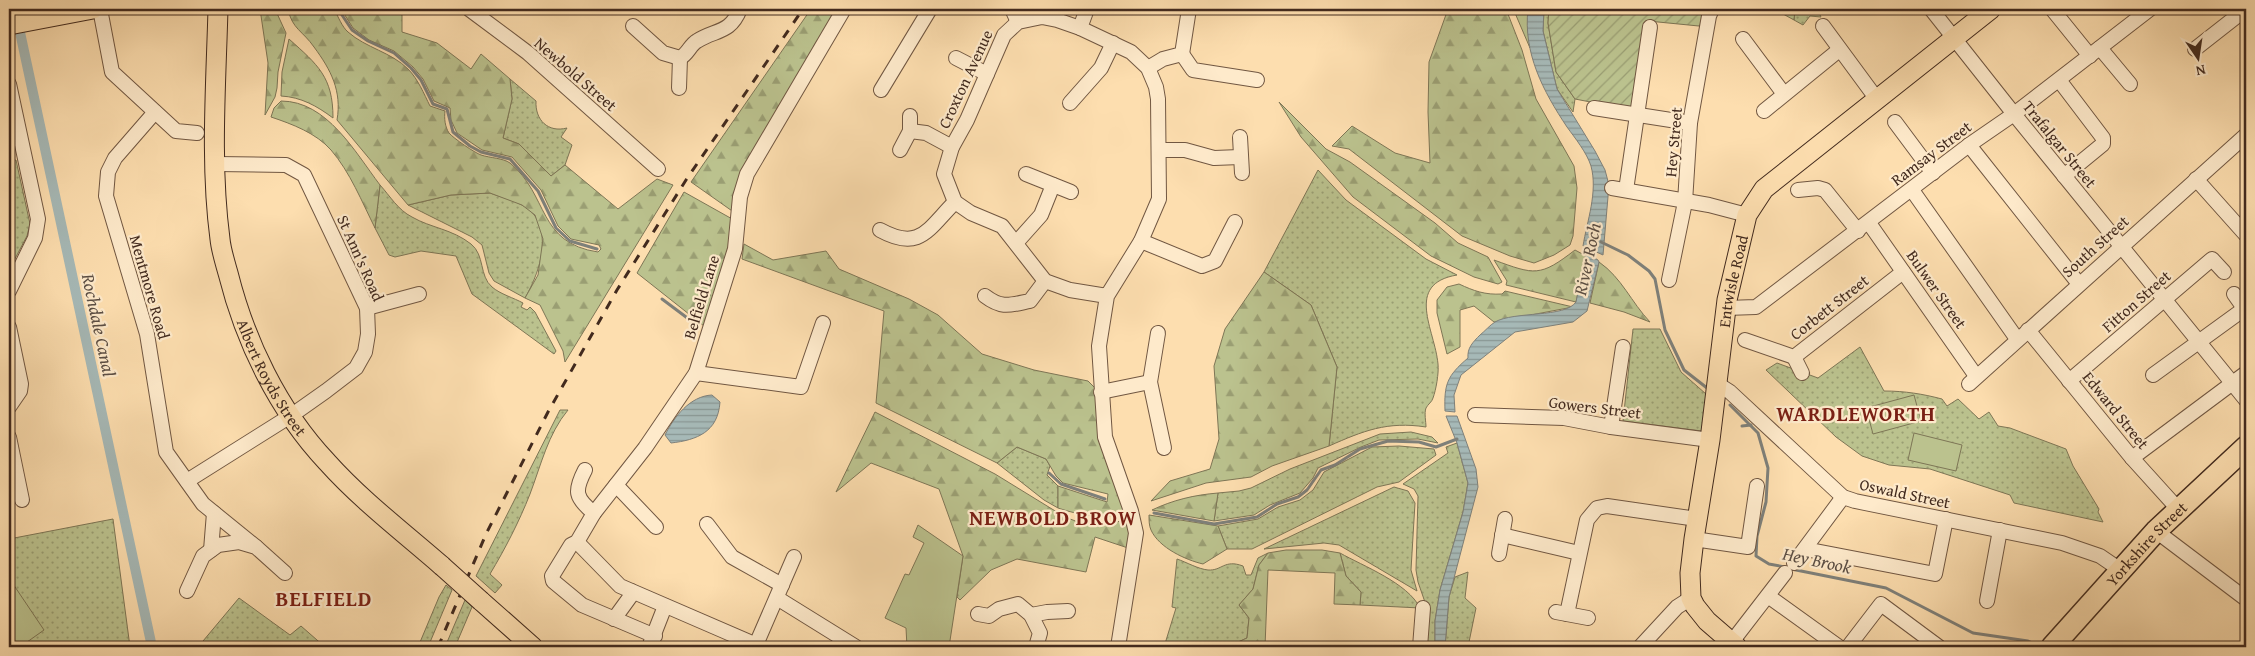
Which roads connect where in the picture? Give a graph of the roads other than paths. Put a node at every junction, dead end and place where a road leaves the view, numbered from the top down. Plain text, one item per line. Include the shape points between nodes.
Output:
1 (93, 9) edge
2 (100, 9) edge
3 (218, 9) edge
4 (468, 9) edge
5 (740, 9) edge
6 (844, 9) edge
7 (855, 9) edge
8 (930, 9) edge
9 (1012, 9) edge
10 (1087, 9) edge
11 (1189, 9) edge
12 (1712, 9) edge
13 (1931, 9) edge
14 (1991, 9) edge
15 (2052, 9) edge
16 (2150, 9) edge
17 (2246, 9) edge
18 (1018, 22) junction
19 (18, 23) edge
20 (633, 26) dead end
21 (1823, 26) dead end
22 (1650, 27) dead end
23 (1080, 28) junction
24 (830, 33) junction
25 (1955, 38) junction
26 (1743, 39) dead end
27 (1113, 43) junction
28 (2195, 49) dead end
29 (1839, 50) junction
30 (2095, 52) junction
31 (1182, 54) junction
32 (680, 58) junction
33 (956, 58) dead end
34 (1148, 68) junction
35 (987, 74) junction
36 (1257, 80) dead end
37 (2059, 80) junction
38 (9, 84) edge
39 (2130, 84) dead end
40 (679, 88) dead end
41 (882, 90) dead end
42 (1784, 94) junction
43 (1876, 98) junction
44 (1070, 103) dead end
45 (1594, 108) dead end
46 (1764, 111) dead end
47 (155, 112) junction
48 (2014, 114) junction
49 (1636, 115) junction
50 (910, 116) dead end
51 (1895, 122) dead end
52 (1690, 123) junction
53 (910, 131) junction
54 (197, 134) dead end
55 (2246, 135) edge
56 (1240, 137) dead end
57 (1969, 144) junction
58 (952, 147) junction
59 (900, 150) dead end
60 (1159, 150) junction
61 (1240, 157) junction
62 (216, 164) junction
63 (658, 169) dead end
64 (1242, 173) dead end
65 (1933, 173) junction
66 (1026, 174) dead end
67 (2064, 176) junction
68 (2196, 180) junction
69 (1053, 185) junction
70 (1798, 190) dead end
71 (1912, 190) junction
72 (1071, 192) dead end
73 (955, 202) junction
74 (1685, 202) junction
75 (1747, 214) junction
76 (1235, 222) dead end
77 (1864, 227) junction
78 (880, 230) dead end
79 (2246, 235) edge
80 (1141, 241) junction
81 (1016, 243) junction
82 (2121, 246) junction
83 (1903, 272) junction
84 (2224, 272) dead end
85 (1669, 280) dead end
86 (1045, 281) junction
87 (2078, 284) junction
88 (9, 291) edge
89 (419, 294) dead end
90 (2234, 294) dead end
91 (985, 296) dead end
92 (1108, 296) junction
93 (2164, 299) junction
94 (367, 308) junction
95 (1726, 308) junction
96 (2245, 310) edge
97 (823, 323) dead end
98 (9, 327) edge
99 (2028, 330) junction
100 (1158, 333) dead end
101 (2017, 339) junction
102 (1745, 340) dead end
103 (2198, 341) junction
104 (1623, 346) dead end
105 (1794, 357) junction
106 (1802, 372) dead end
107 (2246, 372) edge
108 (696, 373) junction
109 (2152, 375) dead end
110 (1972, 380) joint
111 (2070, 381) junction
112 (1150, 382) junction
113 (1716, 383) junction
114 (2233, 383) junction
115 (1101, 392) junction
116 (2245, 398) edge
117 (9, 406) edge
118 (292, 415) junction
119 (1475, 415) dead end
120 (1611, 427) junction
121 (9, 437) edge
122 (1710, 440) junction
123 (1164, 448) dead end
124 (2245, 452) edge
125 (2132, 458) junction
126 (585, 470) dead end
127 (188, 481) junction
128 (616, 485) junction
129 (1757, 486) dead end
130 (1843, 497) junction
131 (22, 500) dead end
132 (2179, 510) junction
133 (214, 513) junction
134 (594, 514) junction
135 (1505, 519) dead end
136 (1697, 519) junction
137 (1946, 519) junction
138 (707, 524) dead end
139 (656, 527) dead end
140 (2000, 530) junction
141 (2156, 531) junction
142 (1502, 535) junction
143 (1694, 539) junction
144 (577, 542) junction
145 (256, 547) junction
146 (1805, 549) junction
147 (211, 550) junction
148 (1579, 553) junction
149 (1499, 554) dead end
150 (794, 557) dead end
151 (2122, 571) junction
152 (284, 572) dead end
153 (187, 591) dead end
154 (632, 591) junction
155 (780, 592) junction
156 (1768, 596) junction
157 (1691, 598) junction
158 (2246, 599) edge
159 (1986, 601) dead end
160 (665, 606) junction
161 (1423, 608) dead end
162 (1068, 611) dead end
163 (978, 614) dead end
164 (1031, 615) junction
165 (1588, 618) dead end
166 (614, 619) junction
167 (652, 641) edge
168 (1734, 645) edge
169 (528, 646) edge
170 (1643, 646) edge
171 (758, 647) edge
172 (856, 647) edge
173 (1036, 647) edge
174 (1118, 647) edge
175 (1420, 647) edge
176 (1839, 647) edge
177 (1848, 647) edge
178 (1939, 647) edge
179 (2052, 647) edge

1 - 19 main road
2 - 47 street via 112,72
3 - 62 main road, Albert Royds Street
4 - 63 street, Newbold Street via 528,53
5 - 32 street via 732,24 695,41
6 - 24 street, Belfield Lane
7 - 24 street
8 - 41 street
9 - 18 street
10 - 23 street
11 - 31 street
12 - 52 street, Hey Street
13 - 25 street, Trafalgar Street
14 - 25 main road, Entwisle Road
15 - 30 street
16 - 30 street, Ramsay Street
17 - 28 street
18 - 23 street via 1042,17
18 - 35 street, Croxton Avenue via 1004,35
20 - 32 street via 662,53
21 - 29 street
22 - 49 street
23 - 27 street
24 - 108 street, Belfield Lane via 746,174 740,197 735,249
25 - 43 main road, Entwisle Road
25 - 48 street, Trafalgar Street
26 - 42 street
27 - 34 street via 1131,52
27 - 44 street via 1102,68
29 - 42 street
29 - 43 street
30 - 37 street, Ramsay Street
30 - 39 street
31 - 34 street via 1163,59
31 - 36 street via 1193,70
32 - 40 street
33 - 35 street
34 - 60 street via 1158,99
35 - 58 street, Croxton Avenue
37 - 48 street, Ramsay Street
37 - 67 street via 2103,138 2102,144
38 - 88 street via 38,219 35,238
42 - 46 street
43 - 75 main road, Entwisle Road via 1764,189
45 - 49 street
47 - 54 street via 176,131
47 - 127 street, Mentmore Road via 115,158 108,172 106,196 147,334 166,452
48 - 57 street, Ramsay Street
48 - 67 street, Trafalgar Street
49 - 52 street
49 - 74 street via 1619,189
50 - 53 street
51 - 65 street
52 - 74 street, Hey Street
53 - 58 street via 926,134
53 - 59 street
55 - 68 street, South Street
56 - 61 street
57 - 65 street, Ramsay Street
57 - 87 street
58 - 73 street, Croxton Avenue via 944,174
60 - 61 street via 1185,150 1214,158
60 - 80 street via 1159,199
61 - 64 street
62 - 94 street, St Ann's Road via 286,165 304,175
62 - 118 main road, Albert Royds Street via 220,240 233,291 258,360
65 - 71 street, Ramsay Street
66 - 69 street
67 - 82 street, Trafalgar Street
68 - 79 street
68 - 82 street, South Street
69 - 72 street
69 - 81 street via 1042,215
70 - 77 street, Bulwer Street via 1825,190
71 - 77 street, Ramsay Street
71 - 101 street
73 - 78 street via 920,237 894,238
73 - 81 street via 971,213 1002,226
74 - 75 street
74 - 85 street, Hey Street
75 - 95 main road, Entwisle Road
76 - 80 street via 1215,261 1202,266
77 - 83 street, Bulwer Street
77 - 95 street, Ramsay Street via 1756,307
80 - 92 street
81 - 86 street
82 - 87 street, South Street
82 - 93 street, Trafalgar Street
83 - 105 street, Corbett Street
83 - 110 street, Bulwer Street
84 - 93 street, Fitton Street via 2212,259
86 - 91 street via 1030,301 996,304
86 - 92 street via 1070,290
87 - 99 street, South Street
89 - 94 street
90 - 96 street
92 - 115 street via 1098,346
93 - 103 street, Trafalgar Street
93 - 111 street, Fitton Street
94 - 118 street, St Ann's Road via 365,352 356,368
95 - 113 main road, Entwisle Road
96 - 103 street
97 - 108 street via 801,387
98 - 117 street via 21,384
99 - 101 street, South Street
99 - 111 street, Edward Street
100 - 112 street
101 - 110 street, South Street
102 - 105 street, Corbett Street
103 - 109 street via 2169,371
103 - 114 street, Trafalgar Street
104 - 120 street
105 - 106 street
107 - 114 street
108 - 128 street, Belfield Lane
111 - 125 street, Edward Street
112 - 115 street
112 - 123 street
113 - 122 main road, Entwisle Road
113 - 130 street, Oswald Street via 1730,392
114 - 116 street, Trafalgar Street
114 - 125 street
115 - 174 street via 1105,437 1136,533
118 - 127 street, St Ann's Road
118 - 169 main road, Albert Royds Street, bridge via 327,462
119 - 120 street, Gowers Street via 1564,418
120 - 122 street, Gowers Street
121 - 131 street
122 - 136 main road, Entwisle Road
124 - 132 highway, Yorkshire Street
125 - 132 street, Edward Street
126 - 134 street via 577,485 578,496
127 - 133 street, Mentmore Road
128 - 134 street, Belfield Lane
128 - 139 street
129 - 143 street via 1748,547
130 - 137 street, Oswald Street
130 - 146 street
132 - 141 highway, Yorkshire Street
133 - 145 street, Mentmore Road
133 - 147 street
134 - 144 street, Belfield Lane
135 - 142 street
136 - 143 main road, Entwisle Road
136 - 148 street via 1607,506 1597,508 1587,520
137 - 140 street, Oswald Street
137 - 146 street via 1935,574
138 - 155 street via 732,557
140 - 151 street, Oswald Street via 2071,546 2100,556
140 - 159 street
141 - 151 highway, Yorkshire Street
141 - 158 street
142 - 148 street
142 - 149 street
143 - 157 main road, Entwisle Road
144 - 154 street via 620,586
144 - 166 street, Belfield Lane via 571,545 552,576 553,581 582,605
145 - 147 street via 239,542 218,545
145 - 152 street, Mentmore Road
146 - 156 street
147 - 153 street via 203,556
148 - 165 street via 1561,613
150 - 155 street
151 - 179 highway, Yorkshire Street
154 - 160 street
154 - 166 street
155 - 171 street
155 - 172 street
156 - 168 street
156 - 176 street
157 - 168 main road via 1707,621
157 - 170 street via 1677,607
160 - 167 street
160 - 171 street
161 - 175 street
162 - 164 street
163 - 164 street via 989,616 999,609 1018,604
164 - 173 street via 1040,633
166 - 167 street
177 - 178 street via 1881,604

